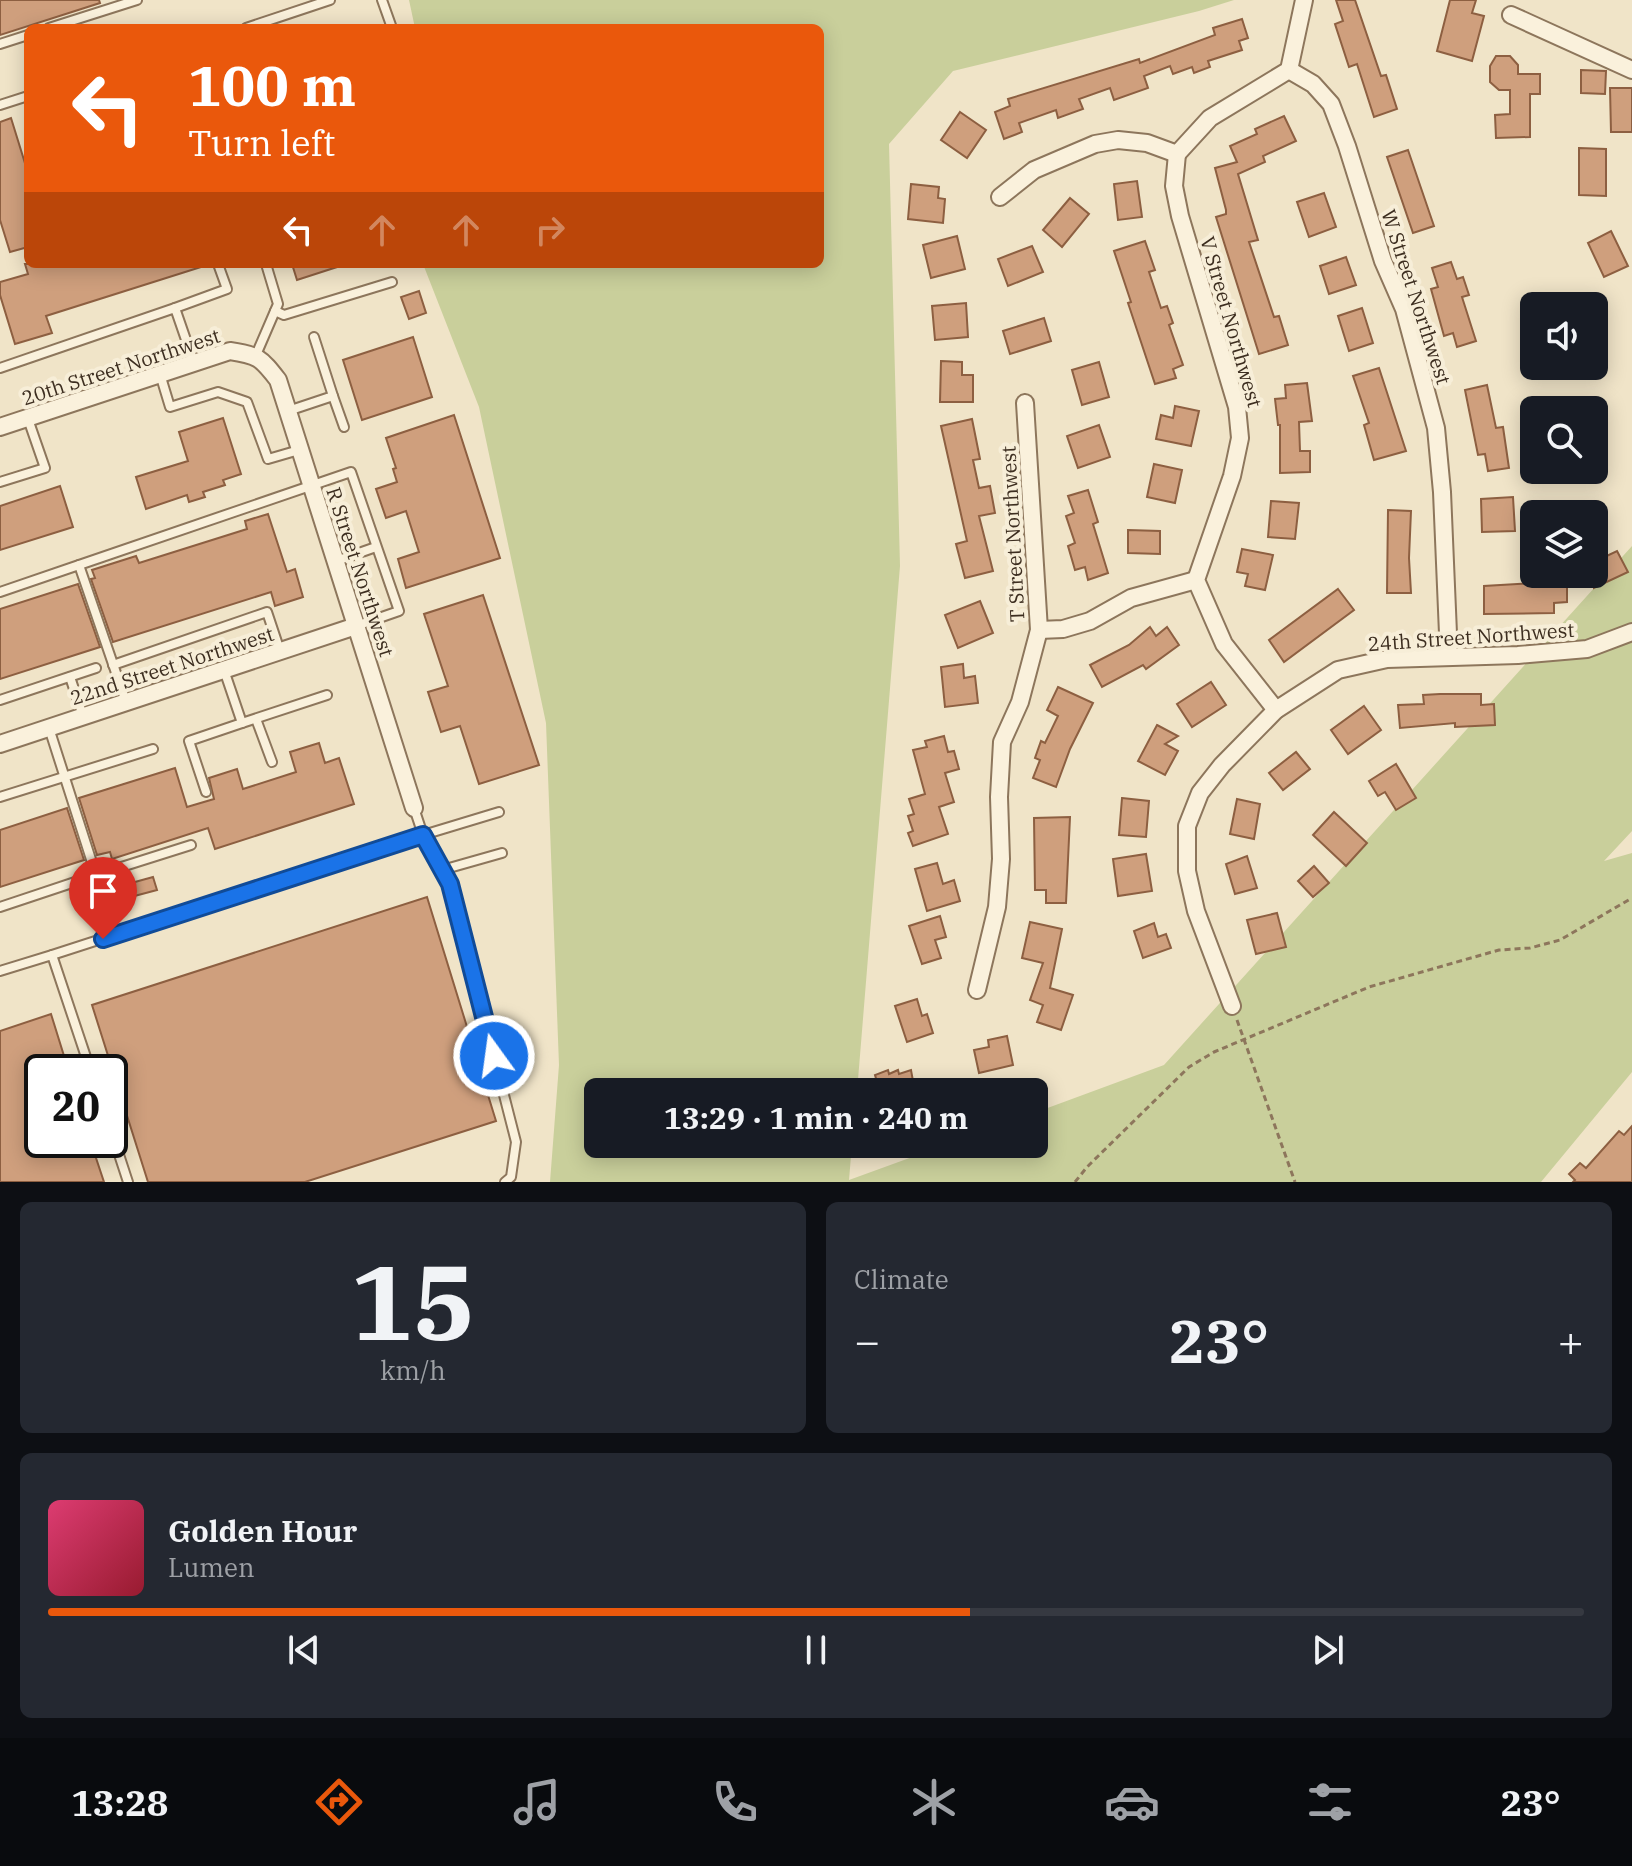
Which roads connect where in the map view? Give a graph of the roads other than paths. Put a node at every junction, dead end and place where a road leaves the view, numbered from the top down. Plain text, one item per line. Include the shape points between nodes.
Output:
1 (137, 0) edge
2 (330, 0) edge
3 (382, 0) edge
4 (1304, 0) edge
5 (1511, 15) dead end
6 (62, 24) edge
7 (258, 24) edge
8 (387, 24) edge
9 (24, 36) edge
10 (0, 44) edge
11 (1289, 70) junction
12 (1632, 70) edge
13 (24, 97) edge
14 (0, 105) edge
15 (1177, 154) junction
16 (1000, 197) dead end
17 (219, 268) edge
18 (267, 268) edge
19 (392, 282) dead end
20 (175, 308) junction
21 (275, 311) junction
22 (314, 337) dead end
23 (256, 355) junction
24 (194, 363) junction
25 (0, 368) edge
26 (160, 374) junction
27 (333, 396) junction
28 (1025, 403) dead end
29 (288, 411) junction
30 (27, 418) junction
31 (0, 427) edge
32 (344, 427) dead end
33 (300, 449) junction
34 (0, 482) edge
35 (312, 486) junction
36 (376, 547) junction
37 (336, 561) junction
38 (79, 565) junction
39 (1196, 580) junction
40 (0, 592) edge
41 (356, 626) junction
42 (1039, 630) junction
43 (1632, 632) edge
44 (280, 651) junction
45 (1449, 657) junction
46 (113, 665) junction
47 (96, 668) dead end
48 (224, 669) junction
49 (70, 677) junction
50 (327, 695) dead end
51 (0, 700) edge
52 (126, 702) junction
53 (1276, 710) junction
54 (83, 716) junction
55 (256, 719) junction
56 (242, 723) junction
57 (49, 728) junction
58 (0, 744) edge
59 (153, 749) dead end
60 (272, 762) dead end
61 (65, 776) junction
62 (206, 792) dead end
63 (0, 797) edge
64 (414, 808) joint
65 (499, 812) dead end
66 (423, 835) junction
67 (191, 845) dead end
68 (502, 853) dead end
69 (442, 870) junction
70 (96, 875) junction
71 (0, 907) edge
72 (52, 955) junction
73 (0, 971) edge
74 (977, 990) dead end
75 (1232, 1006) road end
76 (85, 1054) edge
77 (120, 1158) edge
78 (128, 1182) edge
79 (505, 1182) edge

1 - 6 lane
2 - 7 lane
3 - 8 lane
4 - 11 street
5 - 12 street
9 - 10 lane
11 - 15 street via 1210,118
11 - 45 street, W Street Northwest via 1313,84 1331,104 1408,324 1436,428
13 - 14 lane
15 - 16 street via 1147,143 1095,144 1034,170
15 - 39 street, V Street Northwest via 1174,186 1180,216 1237,407 1240,438
17 - 20 lane via 227,289
18 - 21 lane via 278,304
19 - 21 lane via 284,315
20 - 24 lane
20 - 25 lane
21 - 23 lane
22 - 27 lane
23 - 24 street, 20th Street Northwest via 230,351
23 - 29 street, R Street Northwest via 278,380
24 - 26 street, 20th Street Northwest
26 - 30 street, 20th Street Northwest
26 - 33 lane via 170,407 218,392 247,402 268,459
27 - 29 lane
27 - 32 lane
28 - 42 street, T Street Northwest
29 - 33 street, R Street Northwest
30 - 31 street, 20th Street Northwest
30 - 34 lane via 45,468
33 - 35 street, R Street Northwest
35 - 36 lane via 351,472
35 - 37 street, R Street Northwest
35 - 38 lane
36 - 37 lane
36 - 41 lane via 399,611
37 - 41 street, R Street Northwest
38 - 40 lane
38 - 46 lane
39 - 42 street via 1131,598 1090,621
39 - 53 street via 1224,644
41 - 44 street, 22nd Street Northwest
41 - 64 street, R Street Northwest
42 - 74 street, T Street Northwest via 1020,702 1002,742 997,907
43 - 45 street, 24th Street Northwest via 1587,649
44 - 46 lane via 267,612
44 - 48 street, 22nd Street Northwest
45 - 53 street, 24th Street Northwest via 1387,659 1338,670
46 - 52 lane
47 - 49 lane
48 - 52 street, 22nd Street Northwest
48 - 56 lane
49 - 51 lane
49 - 54 lane
50 - 55 lane
52 - 54 street, 22nd Street Northwest
53 - 75 street, 24th Street Northwest via 1200,793 1187,826 1187,871 1196,911
54 - 57 street, 22nd Street Northwest
55 - 56 lane
55 - 60 lane
56 - 62 lane via 189,741
57 - 58 street, 22nd Street Northwest
57 - 61 lane
59 - 61 lane
61 - 63 lane
61 - 70 lane
64 - 66 lane
65 - 66 lane
66 - 69 lane
66 - 72 lane
67 - 70 lane
68 - 69 lane
69 - 79 lane via 450,884 516,1142 511,1177
70 - 71 lane
72 - 73 lane
72 - 76 lane
77 - 78 lane

